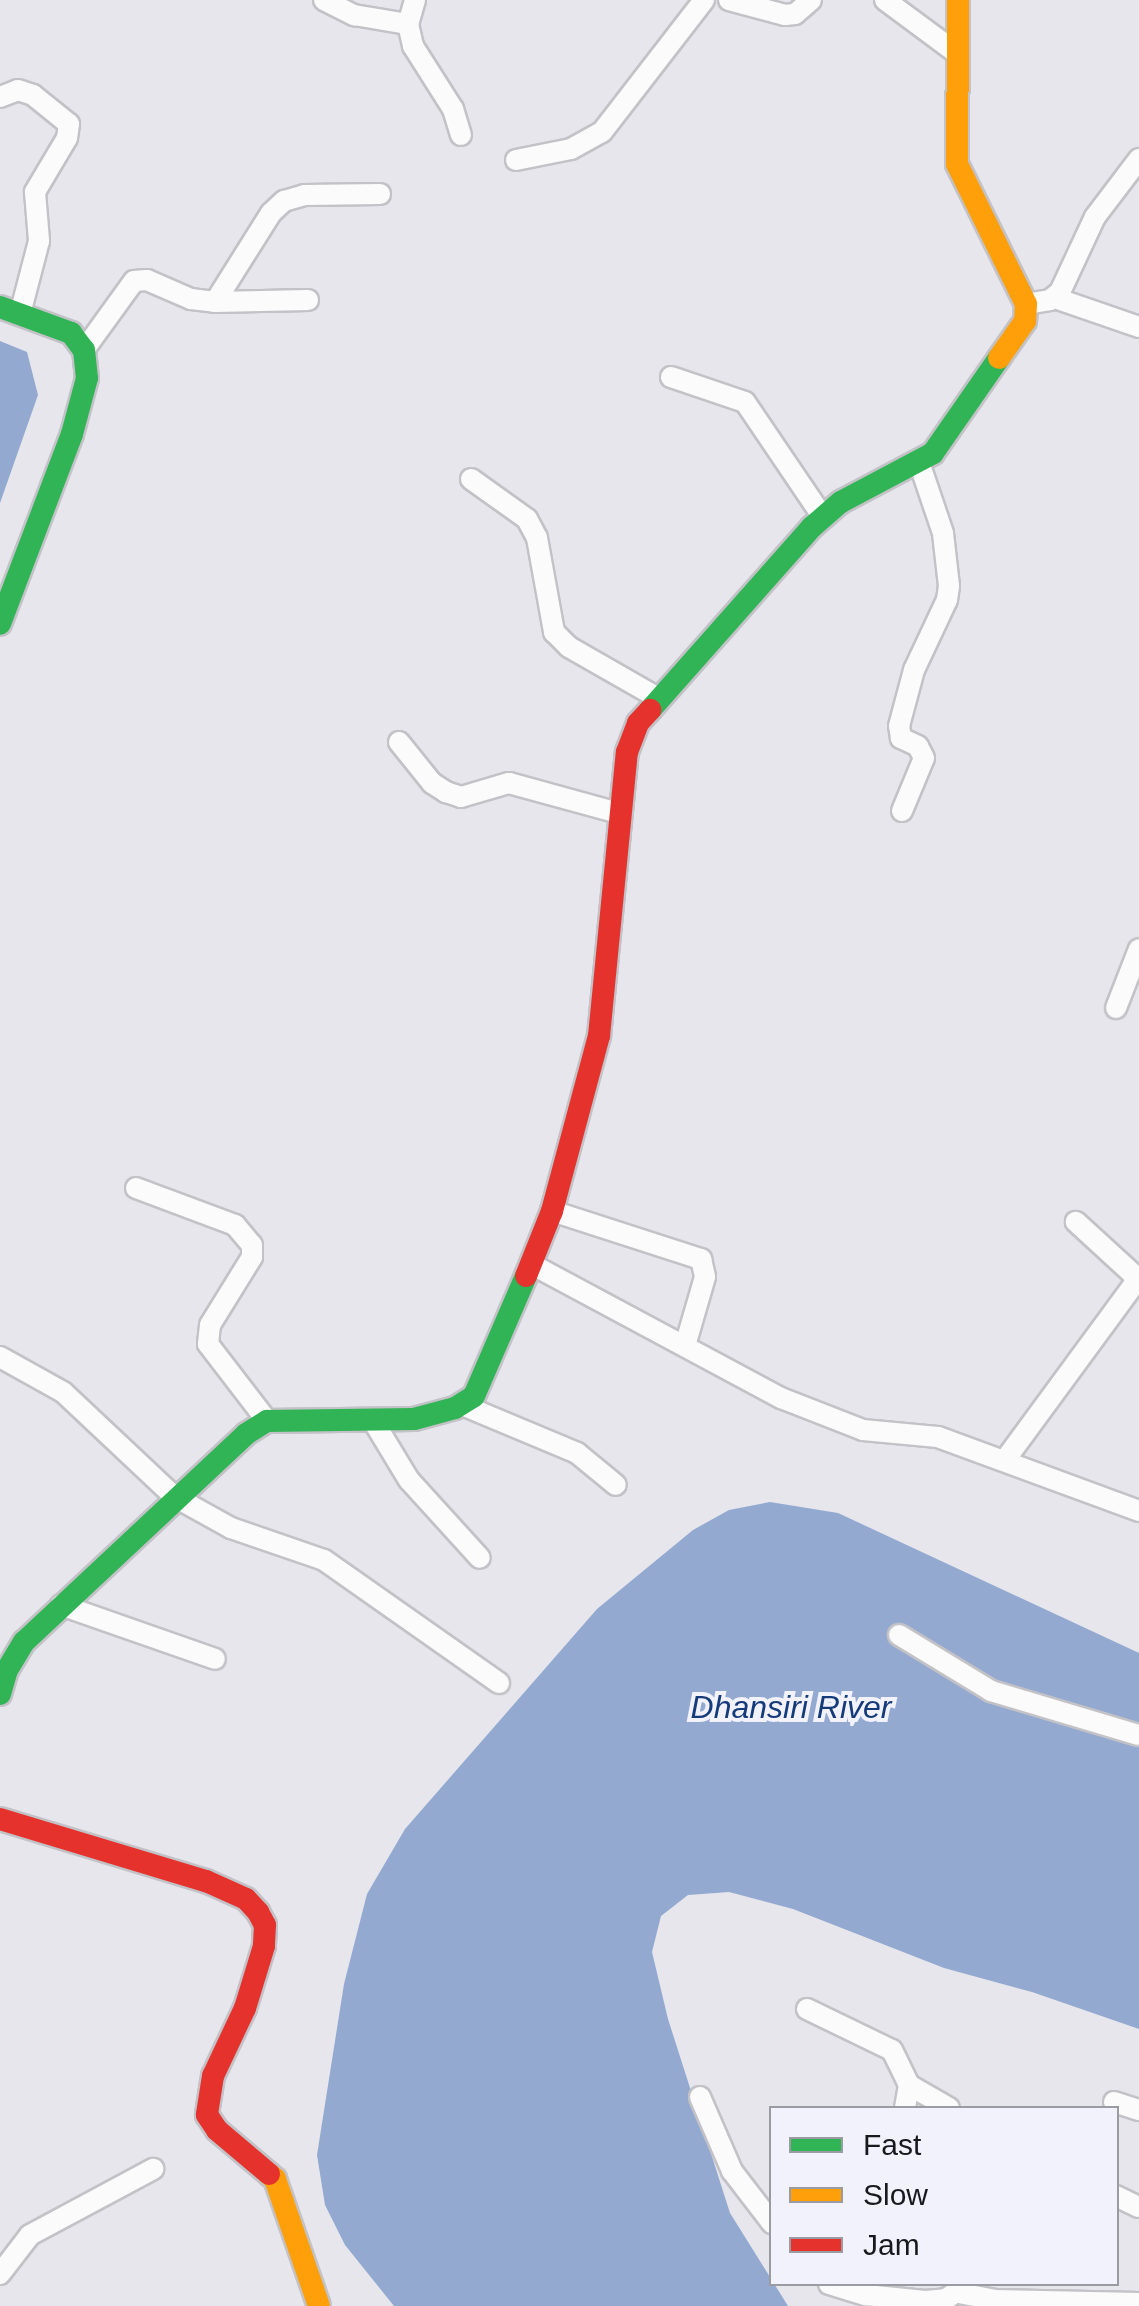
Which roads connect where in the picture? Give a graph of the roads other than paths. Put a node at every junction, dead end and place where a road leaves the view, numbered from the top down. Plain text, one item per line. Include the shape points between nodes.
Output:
1 (324, 0) edge
2 (415, 0) edge
3 (704, 0) edge
4 (729, 0) edge
5 (811, 0) edge
6 (886, 0) edge
7 (958, 0) edge
8 (408, 24) junction
9 (958, 54) junction
10 (0, 97) edge
11 (460, 135) dead end
12 (1139, 159) edge
13 (516, 160) dead end
14 (380, 194) dead end
15 (1055, 298) junction
16 (308, 300) dead end
17 (214, 302) junction
18 (1026, 304) junction
19 (10, 310) edge
20 (1139, 327) edge
21 (84, 350) junction
22 (671, 376) dead end
23 (920, 462) junction
24 (471, 479) dead end
25 (823, 517) junction
26 (0, 624) edge
27 (658, 698) junction
28 (399, 742) dead end
29 (619, 812) junction
30 (902, 812) dead end
31 (1139, 949) edge
32 (1116, 1008) dead end
33 (136, 1188) dead end
34 (552, 1211) junction
35 (1076, 1222) dead end
36 (531, 1264) junction
37 (685, 1346) junction
38 (0, 1356) edge
39 (460, 1404) junction
40 (372, 1419) junction
41 (267, 1421) junction
42 (1005, 1460) junction
43 (616, 1485) dead end
44 (175, 1496) junction
45 (1138, 1509) edge
46 (480, 1558) dead end
47 (61, 1605) junction
48 (899, 1635) dead end
49 (215, 1659) dead end
50 (498, 1683) dead end
51 (0, 1694) edge
52 (1139, 1735) edge
53 (0, 1819) edge
54 (807, 2009) dead end
55 (908, 2085) junction
56 (700, 2097) dead end
57 (1114, 2102) dead end
58 (905, 2106) edge
59 (945, 2106) edge
60 (1139, 2110) edge
61 (153, 2170) dead end
62 (769, 2219) edge
63 (0, 2274) edge
64 (836, 2286) edge
65 (963, 2288) edge
66 (1139, 2304) edge
67 (319, 2306) edge

1 - 8 street via 354,15
2 - 8 street
3 - 13 street via 602,132 571,149
4 - 5 street via 784,15
6 - 9 street
7 - 9 street
8 - 11 street via 417,58 453,108
9 - 18 street via 956,164
10 - 19 street via 18,90 33,95 69,124 36,192 38,241
12 - 15 street via 1095,217
14 - 17 street via 305,195 284,202
15 - 18 street
15 - 20 street
16 - 17 street
17 - 21 street via 134,281
18 - 23 street via 1025,321 939,445
19 - 21 street via 70,333
21 - 26 street via 87,378 72,434
22 - 25 street via 745,402
23 - 25 street
23 - 30 street via 943,533 948,586 899,726 900,738 923,750 924,758
24 - 27 street via 527,519 554,632
25 - 27 street
27 - 29 street via 630,741
28 - 29 street via 432,784 461,797 508,783
29 - 34 street via 599,1036
31 - 32 street
33 - 41 street via 244,1232 252,1257 221,1301 208,1344
34 - 36 street
34 - 37 street via 701,1259 705,1277
35 - 42 street via 1134,1275 1135,1284
36 - 37 street
36 - 39 street via 486,1376
37 - 42 street via 842,1422 876,1432 923,1433
38 - 44 street via 63,1392
39 - 40 street via 414,1419
39 - 43 street via 577,1453
40 - 41 street
40 - 46 street via 408,1480
41 - 44 street
42 - 45 street
44 - 47 street
44 - 50 street via 231,1528 324,1560
47 - 49 street
47 - 51 street via 24,1642
48 - 52 street via 992,1692
53 - 67 street via 206,1882 246,1899 258,1912 266,1925 264,1946 214,2076 207,2115 275,2180
54 - 55 street via 892,2050
55 - 58 street
55 - 59 street
56 - 62 street via 732,2171
57 - 60 street
61 - 63 street via 30,2234
64 - 65 street via 925,2301
65 - 66 street via 1005,2301

